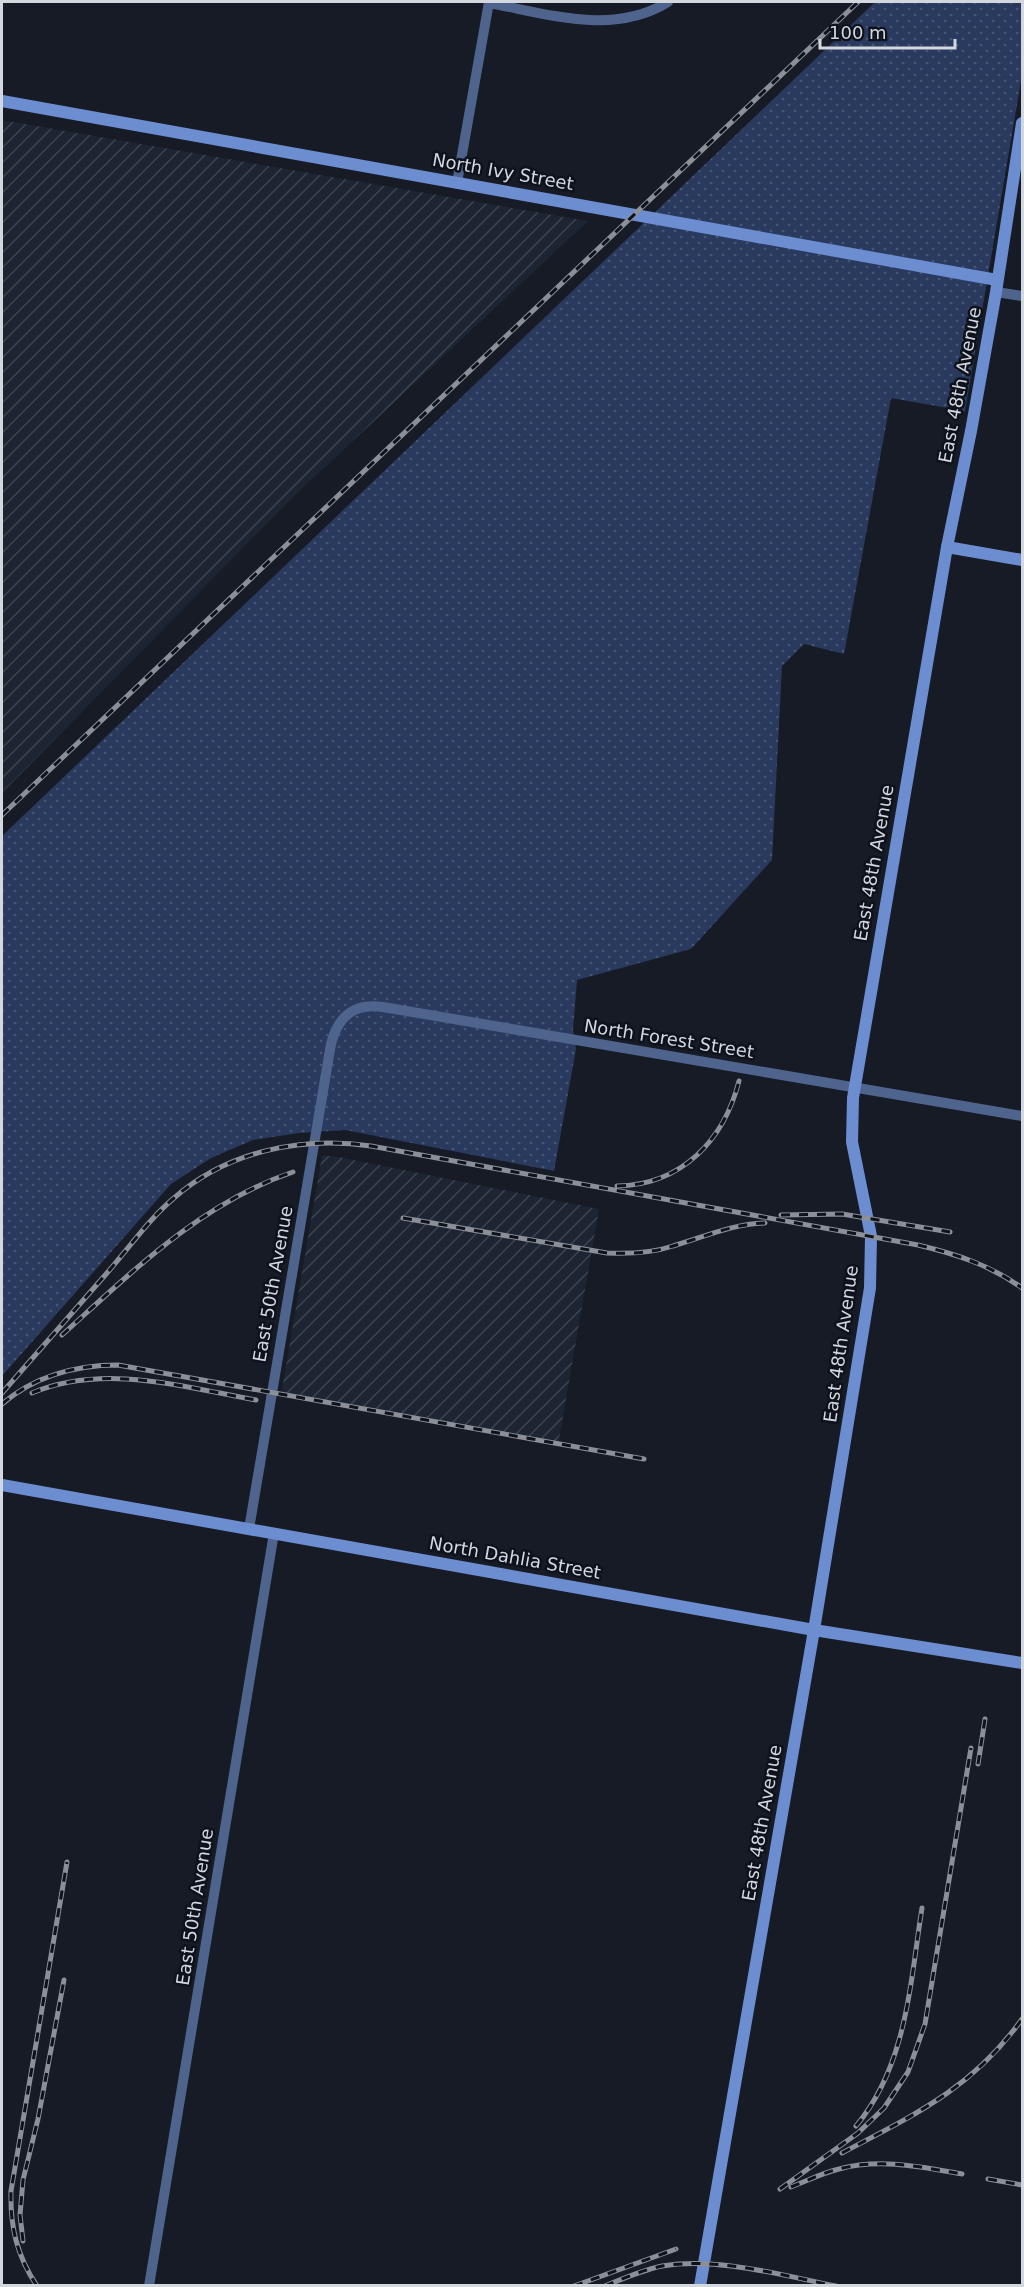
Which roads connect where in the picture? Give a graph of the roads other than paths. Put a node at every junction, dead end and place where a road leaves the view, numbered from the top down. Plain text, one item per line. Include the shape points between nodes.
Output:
1 (489, 2) edge
2 (668, 2) edge
3 (2, 101) edge
4 (1023, 123) edge
5 (457, 183) junction
6 (997, 286) junction
7 (1023, 296) edge
8 (947, 547) junction
9 (1023, 560) edge
10 (331, 1044) joint
11 (855, 1086) junction
12 (1023, 1116) edge
13 (2, 1485) edge
14 (249, 1529) junction
15 (274, 1533) junction
16 (814, 1629) junction
17 (1023, 1663) edge
18 (149, 2286) edge
19 (700, 2286) edge

1 - 2 street via 611,21 645,14
1 - 5 street
3 - 5 street, North Ivy Street
4 - 6 street, East 48th Avenue
5 - 6 street, North Ivy Street
6 - 7 street, North Ivy Street
6 - 8 street, East 48th Avenue
8 - 9 street
8 - 11 street, East 48th Avenue
10 - 11 street, North Forest Street via 336,1027 346,1015 363,1006 378,1006
10 - 14 street, East 50th Avenue
11 - 12 street, North Forest Street
11 - 16 street, East 48th Avenue via 852,1137 868,1217 871,1274
13 - 14 street, North Dahlia Street
14 - 15 street, North Dahlia Street
15 - 16 street, North Dahlia Street
15 - 18 street, East 50th Avenue
16 - 17 street, North Dahlia Street
16 - 19 street, East 48th Avenue

